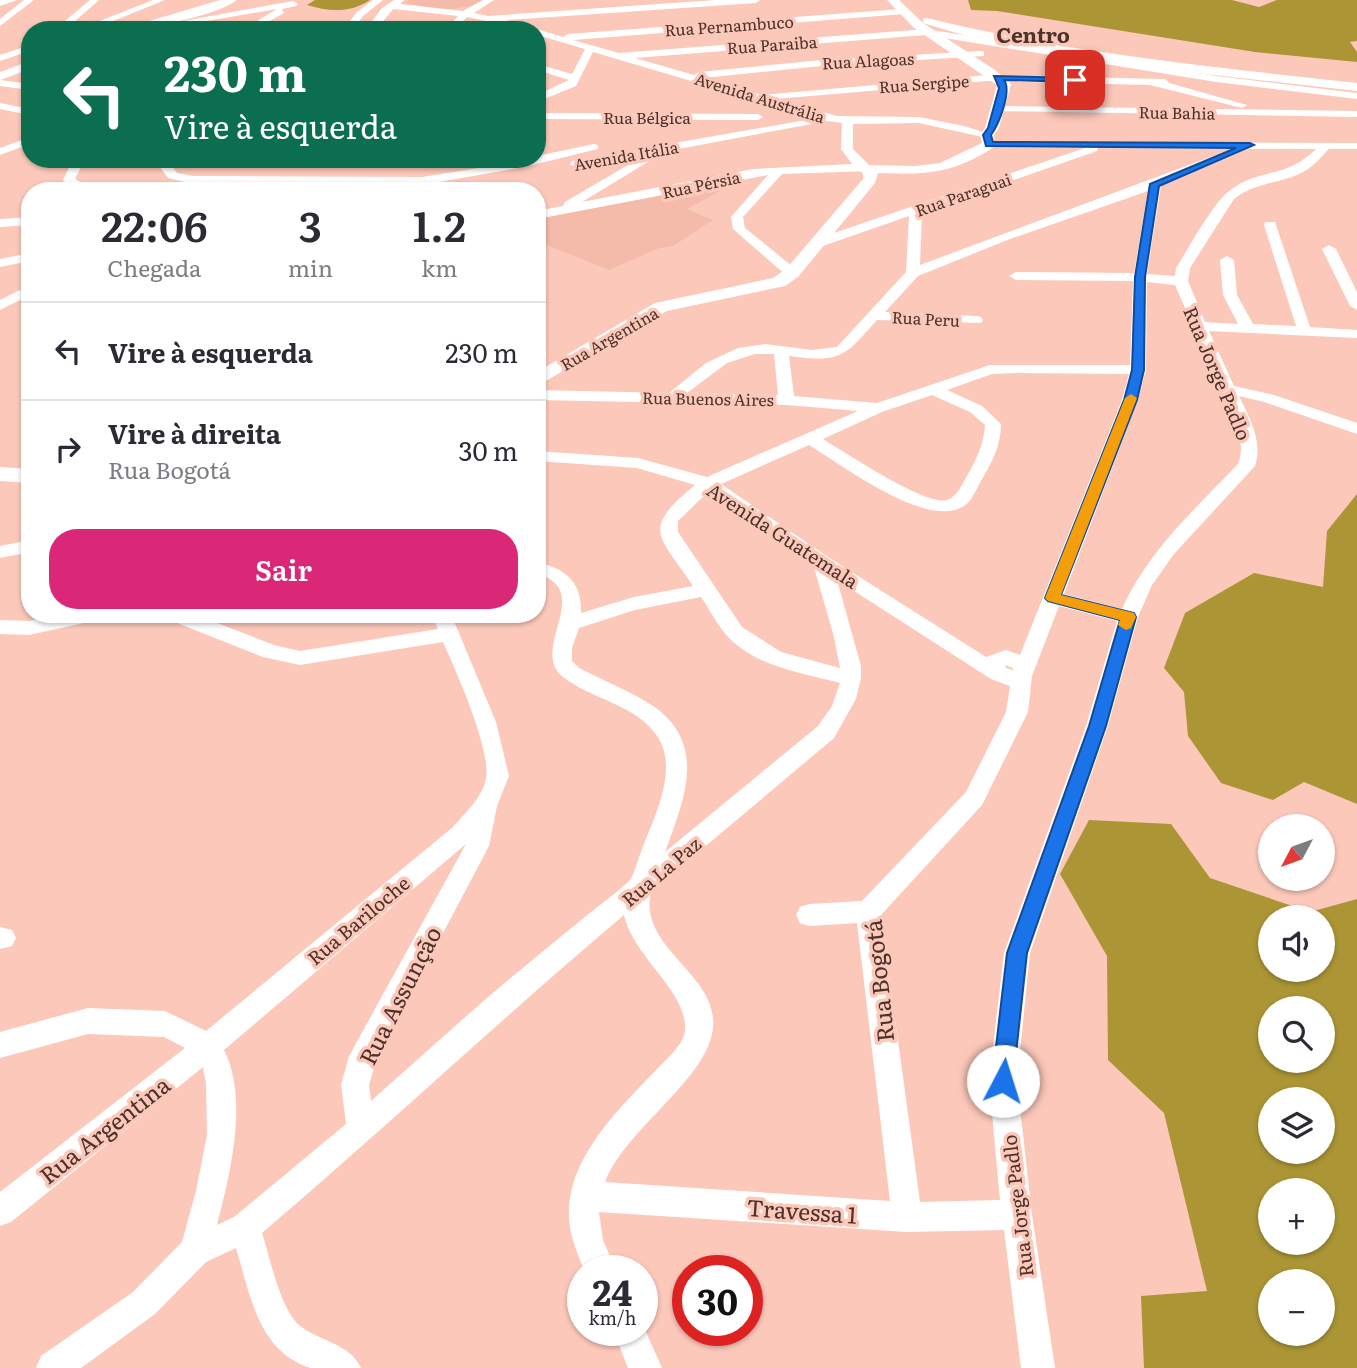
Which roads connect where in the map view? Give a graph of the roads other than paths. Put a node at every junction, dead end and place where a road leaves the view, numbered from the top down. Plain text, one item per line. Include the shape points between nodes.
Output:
1 (11, 0) edge
2 (30, 0) edge
3 (95, 0) edge
4 (161, 0) edge
5 (231, 0) edge
6 (248, 0) edge
7 (379, 0) edge
8 (400, 0) edge
9 (489, 0) edge
10 (756, 0) edge
11 (893, 0) edge
12 (297, 2) edge
13 (0, 3) edge
14 (516, 4) dead end
15 (915, 5) dead end
16 (390, 6) junction
17 (465, 14) junction
18 (551, 14) junction
19 (907, 17) junction
20 (491, 18) junction
21 (70, 21) edge
22 (106, 21) edge
23 (160, 21) edge
24 (186, 21) edge
25 (189, 21) edge
26 (263, 21) edge
27 (355, 21) edge
28 (379, 21) edge
29 (458, 21) edge
30 (500, 21) edge
31 (0, 23) edge
32 (931, 29) junction
33 (956, 31) joint
34 (546, 35) edge
35 (556, 38) junction
36 (590, 48) junction
37 (21, 51) edge
38 (1048, 53) junction
39 (966, 55) junction
40 (618, 56) junction
41 (1072, 57) junction
42 (0, 58) edge
43 (21, 61) edge
44 (21, 66) edge
45 (2, 69) edge
46 (546, 70) edge
47 (690, 76) junction
48 (997, 78) junction
49 (576, 79) junction
50 (1216, 79) junction
51 (1153, 82) junction
52 (0, 83) edge
53 (21, 86) edge
54 (1357, 87) edge
55 (546, 95) edge
56 (1357, 96) edge
57 (758, 97) junction
58 (2, 106) dead end
59 (21, 109) edge
60 (998, 109) junction
61 (806, 111) junction
62 (1278, 113) junction
63 (1357, 114) edge
64 (546, 116) edge
65 (717, 117) junction
66 (758, 117) junction
67 (830, 118) junction
68 (848, 122) junction
69 (728, 124) junction
70 (21, 136) edge
71 (1328, 136) junction
72 (988, 140) junction
73 (0, 143) edge
74 (21, 144) edge
75 (1108, 144) junction
76 (1250, 145) junction
77 (1357, 146) edge
78 (546, 147) edge
79 (594, 147) junction
80 (546, 148) edge
81 (663, 148) junction
82 (0, 152) edge
83 (561, 154) junction
84 (546, 157) edge
85 (163, 168) edge
86 (492, 168) edge
87 (865, 168) junction
88 (779, 170) junction
89 (239, 182) edge
90 (410, 182) edge
91 (472, 182) edge
92 (1155, 184) junction
93 (563, 210) junction
94 (916, 211) junction
95 (546, 213) edge
96 (21, 214) edge
97 (0, 215) edge
98 (21, 222) edge
99 (0, 223) edge
100 (1270, 225) dead end
101 (818, 243) junction
102 (1329, 249) dead end
103 (21, 259) edge
104 (1227, 260) dead end
105 (0, 264) edge
106 (792, 273) junction
107 (913, 273) junction
108 (1016, 276) dead end
109 (1140, 277) junction
110 (1181, 281) junction
111 (21, 294) edge
112 (21, 300) edge
113 (2, 305) edge
114 (1357, 306) edge
115 (876, 316) junction
116 (976, 320) dead end
117 (1199, 326) junction
118 (1247, 327) junction
119 (1304, 330) junction
120 (1357, 334) edge
121 (781, 350) junction
122 (1138, 370) junction
123 (546, 375) edge
124 (1227, 389) junction
125 (934, 390) junction
126 (546, 395) edge
127 (675, 396) junction
128 (787, 400) junction
129 (878, 408) junction
130 (1357, 429) edge
131 (812, 439) junction
132 (546, 457) edge
133 (708, 483) junction
134 (21, 548) edge
135 (0, 552) edge
136 (821, 561) junction
137 (546, 570) edge
138 (706, 590) junction
139 (1050, 606) junction
140 (1128, 617) junction
141 (52, 623) edge
142 (197, 623) edge
143 (571, 623) junction
144 (445, 624) edge
145 (0, 627) edge
146 (1008, 668) junction
147 (851, 678) junction
148 (492, 793) junction
149 (641, 887) junction
150 (868, 912) junction
151 (809, 915) dead end
152 (0, 1045) edge
153 (207, 1047) junction
154 (360, 1130) junction
155 (587, 1196) junction
156 (0, 1211) edge
157 (1017, 1215) junction
158 (907, 1217) junction
159 (245, 1228) junction
160 (195, 1251) junction
161 (594, 1255) edge
162 (636, 1346) edge
163 (53, 1368) edge
164 (344, 1368) edge
165 (645, 1368) edge
166 (1038, 1368) edge

1 - 13 main road
2 - 31 street
3 - 21 street
4 - 22 street
5 - 23 main road
6 - 24 main road
7 - 27 street
8 - 16 street
9 - 17 street
10 - 18 street
11 - 19 main road
12 - 25 street
12 - 26 street
14 - 18 street
15 - 32 main road
16 - 17 street
16 - 28 street
17 - 20 street
17 - 29 street
18 - 20 street
19 - 32 main road
19 - 35 street, Rua Pernambuco
20 - 30 street
32 - 33 main road
32 - 38 street, Rua Paraiba
32 - 39 main road
32 - 40 street, Rua Paraiba
33 - 54 main road via 1178,67
34 - 35 street, Avenida Austrália
35 - 36 street, Avenida Austrália
36 - 40 street, Avenida Austrália
36 - 49 street
37 - 42 street
38 - 39 street, Rua Alagoas
38 - 41 street
39 - 47 street, Rua Alagoas
39 - 48 main road
40 - 47 street, Avenida Austrália
41 - 50 street
41 - 51 street
43 - 45 main road
44 - 45 main road
46 - 49 street
47 - 57 street, Avenida Austrália
48 - 51 street, Rua Sergipe
48 - 57 street, Rua Sergipe
48 - 60 main road via 1004,84
49 - 55 street
50 - 51 street, Rua Sergipe
50 - 56 street
51 - 62 street
52 - 53 street
57 - 61 street, Avenida Austrália
58 - 59 street
60 - 62 street, Rua Bahia
60 - 72 main road
61 - 66 street
61 - 67 street, Avenida Austrália
62 - 63 street, Rua Bahia
62 - 71 street
64 - 65 street, Rua Bélgica
65 - 66 street, Rua Bélgica
65 - 69 street
66 - 69 street
67 - 68 street, Avenida Austrália
67 - 81 street, Avenida Itália
68 - 72 street, Avenida Austrália via 906,118 938,122
68 - 87 street via 844,143 848,155
69 - 79 street
70 - 73 street
71 - 76 street, Avenida Austrália
71 - 77 street
71 - 110 street, Rua Jorge Padlo via 1296,171 1238,189 1191,254
72 - 75 street, Avenida Austrália
72 - 87 main road via 968,159 944,169
74 - 82 street
75 - 76 street, Avenida Austrália
75 - 94 street, Rua Paraguai
76 - 92 street
78 - 79 street
79 - 83 street, Avenida Itália
80 - 83 street
81 - 91 street, Avenida Itália
81 - 93 street
83 - 84 street, Avenida Itália
85 - 89 street, Avenida Itália via 170,175 193,180
86 - 90 street, Avenida Itália
87 - 88 street, Rua Pérsia
87 - 101 main road, Rua Argentina via 871,173 870,180
88 - 93 street, Rua Pérsia
88 - 106 street via 739,214 737,224
92 - 107 street
92 - 109 street
93 - 95 street, Rua Pérsia
94 - 101 street, Rua Paraguai
94 - 107 street
96 - 97 street
98 - 99 street
100 - 119 street
101 - 106 main road, Rua Argentina
102 - 114 street
103 - 105 street
104 - 118 street via 1230,295
106 - 123 main road, Rua Argentina via 766,287 661,307
107 - 115 street
108 - 109 street
109 - 110 street
109 - 122 street
110 - 117 street, Rua Jorge Padlo
111 - 113 street
112 - 113 street
115 - 116 street, Rua Peru
115 - 121 street via 836,353
117 - 118 street
117 - 124 street, Rua Jorge Padlo
118 - 119 street
119 - 120 street
121 - 127 street via 744,351 709,369
121 - 128 street
122 - 125 street, Rua Buenos Aires via 1003,369
122 - 139 street
124 - 130 street
124 - 140 street, Rua Jorge Padlo via 1250,442 1245,466 1167,550 1143,583
125 - 129 street, Rua Buenos Aires
125 - 131 street via 976,409 993,424 988,448 961,500 953,505 919,501
126 - 127 street, Rua Buenos Aires
127 - 128 street, Rua Buenos Aires
128 - 129 street, Rua Buenos Aires
129 - 131 street, Rua Buenos Aires
131 - 133 street, Rua Buenos Aires
132 - 133 street, Avenida Guatemala via 638,463
133 - 136 street, Avenida Guatemala
133 - 138 street, Rua Buenos Aires via 669,520 669,531
134 - 135 street
136 - 146 street, Avenida Guatemala via 936,633
136 - 147 street, Rua La Paz via 850,657
137 - 143 street via 572,589
138 - 143 street
138 - 147 street via 735,632 750,644 775,658
139 - 140 street
139 - 146 street
140 - 157 street, Rua Jorge Padlo via 1097,726 1017,953 1003,1081
141 - 145 street
142 - 144 street via 270,652 300,658
143 - 149 street via 561,654 563,665 649,715 677,752 671,796
144 - 148 street, Rua Assunção via 493,743 498,765
146 - 150 street, Rua Bogotá via 1017,712 974,798
147 - 149 street, Rua La Paz via 840,713 826,732
148 - 153 street, Rua Bariloche via 461,834
148 - 154 street, Rua Assunção via 477,846 363,1056 355,1085
149 - 154 street, Rua La Paz via 513,992
149 - 155 street via 637,919 699,1011 699,1034 685,1059 605,1148 592,1171
150 - 151 street
150 - 158 street, Rua Bogotá
152 - 153 street via 88,1021 128,1021 165,1024
153 - 156 street, Rua Argentina
153 - 160 street via 220,1084 220,1135
154 - 159 street
155 - 158 street, Travessa 1
155 - 161 street via 584,1218
157 - 158 street, Travessa 1
157 - 166 street, Rua Jorge Padlo
159 - 160 street
159 - 164 street via 273,1315 287,1336
160 - 163 street via 144,1303
162 - 165 street

